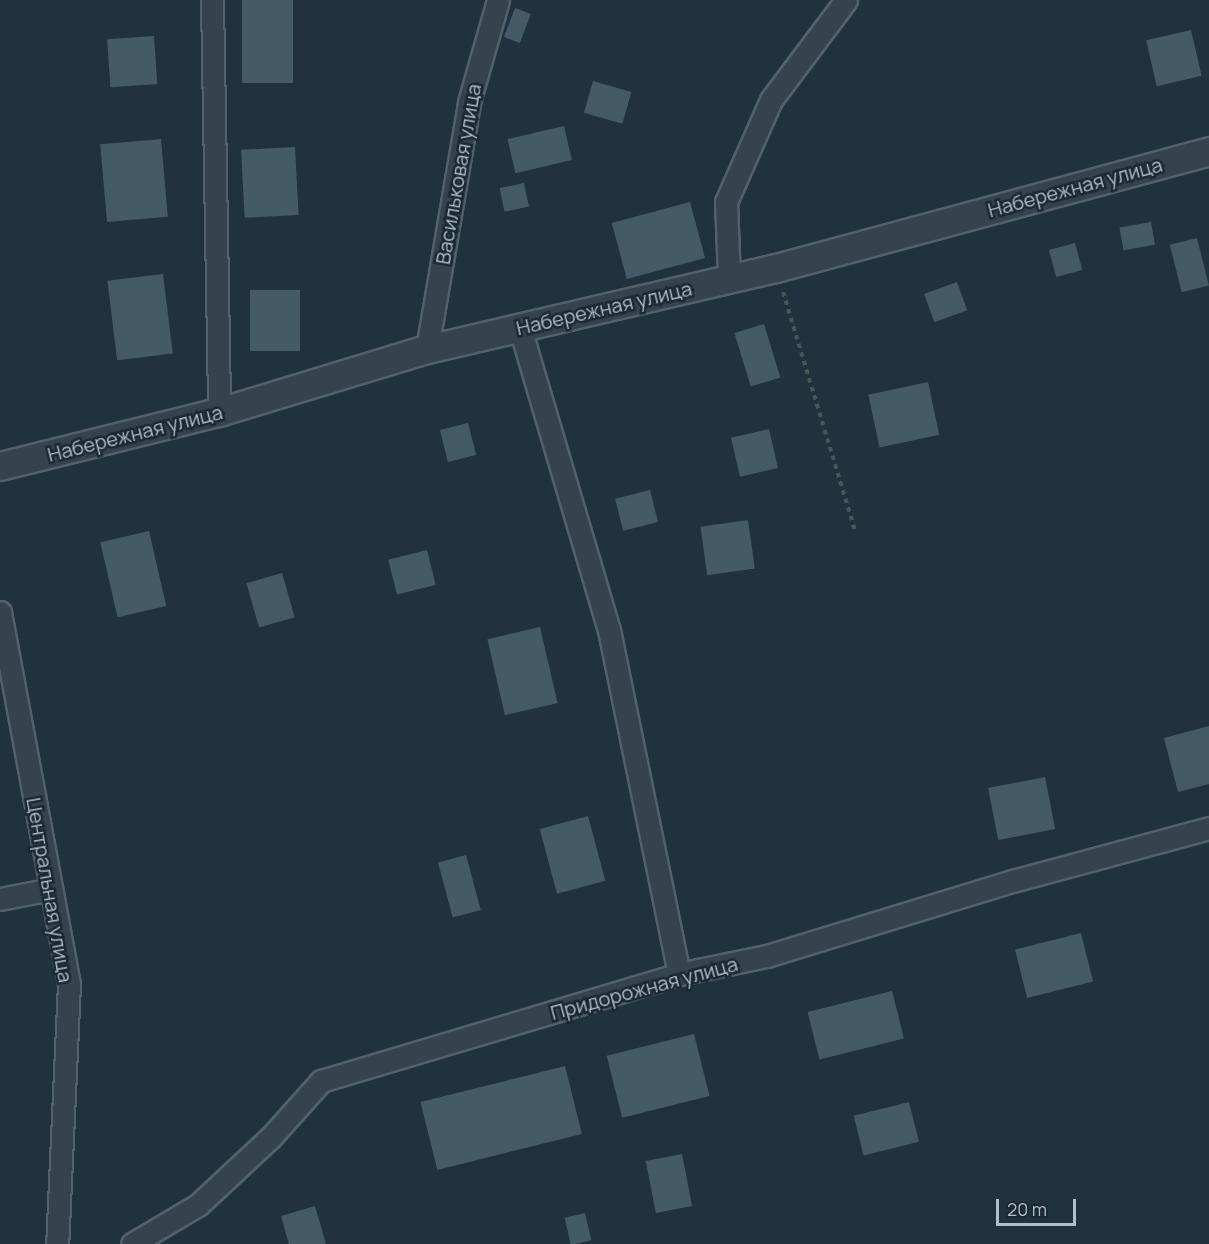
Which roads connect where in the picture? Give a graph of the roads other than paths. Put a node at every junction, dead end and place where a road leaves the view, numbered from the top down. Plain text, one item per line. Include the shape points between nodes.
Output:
1 (212, 0) edge
2 (498, 0) edge
3 (846, 0) edge
4 (1209, 151) edge
5 (729, 279) junction
6 (520, 328) junction
7 (427, 349) junction
8 (219, 412) junction
9 (0, 466) edge
10 (0, 612) edge
11 (1209, 828) edge
12 (51, 889) junction
13 (0, 899) edge
14 (679, 974) junction
15 (57, 1244) edge
16 (132, 1244) edge

1 - 8 street
2 - 7 street, Васильковая улица via 469,102
3 - 5 street via 771,100 726,202
4 - 5 street, Набережная улица
5 - 6 street, Набережная улица
6 - 7 street, Набережная улица
6 - 14 street via 609,630
7 - 8 street, Набережная улица
8 - 9 street, Набережная улица
10 - 12 street, Центральная улица
11 - 14 street, Придорожная улица via 1044,872 767,956
12 - 13 street
12 - 15 street, Центральная улица via 69,984
14 - 16 street, Придорожная улица via 321,1081 271,1137 198,1205

